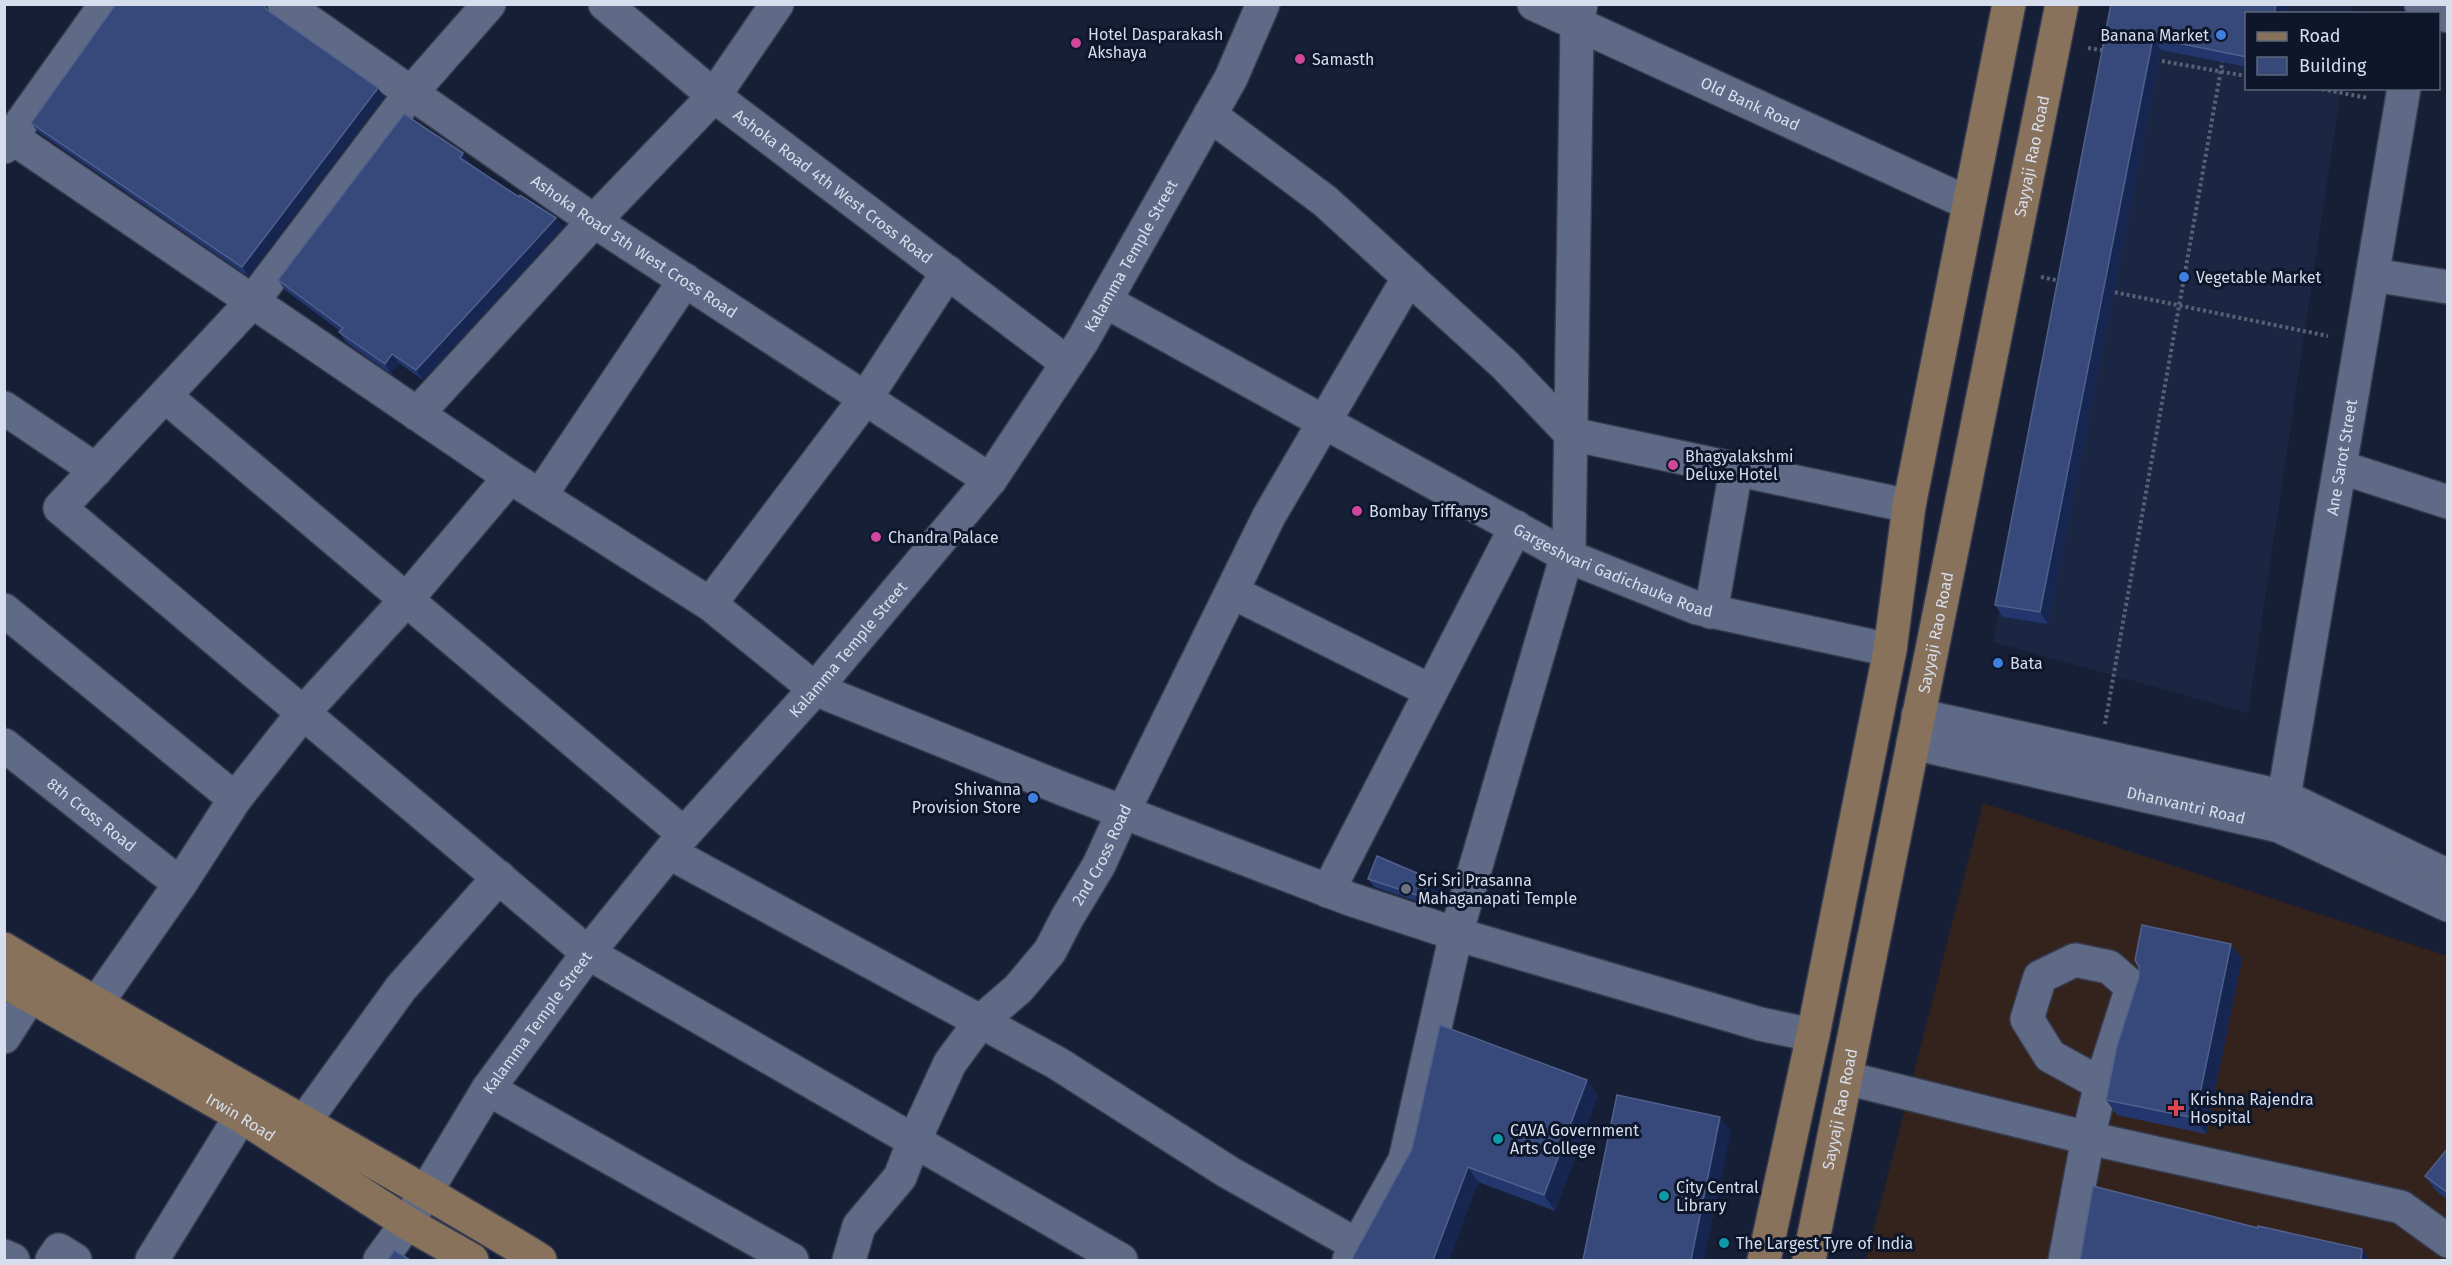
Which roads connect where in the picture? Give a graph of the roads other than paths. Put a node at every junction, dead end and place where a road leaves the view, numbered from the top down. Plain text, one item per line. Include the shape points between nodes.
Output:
1 (106, 4) edge
2 (284, 4) edge
3 (489, 4) edge
4 (605, 4) edge
5 (777, 4) edge
6 (1263, 4) edge
7 (1534, 4) edge
8 (2009, 4) edge
9 (2062, 4) edge
10 (2420, 4) edge
11 (2439, 12) edge
12 (1579, 14) edge
13 (410, 94) junction
14 (714, 96) junction
15 (2403, 96) edge
16 (1210, 116) junction
17 (7, 138) edge
18 (1968, 203) junction
19 (594, 221) junction
20 (948, 272) junction
21 (2373, 275) junction
22 (1409, 277) junction
23 (685, 280) junction
24 (2448, 287) edge
25 (1105, 301) junction
26 (252, 302) junction
27 (1066, 362) junction
28 (165, 396) junction
29 (866, 399) junction
30 (4, 408) edge
31 (417, 414) junction
32 (1325, 422) junction
33 (1571, 435) junction
34 (2340, 467) junction
35 (96, 470) junction
36 (1736, 470) junction
37 (510, 477) junction
38 (990, 480) junction
39 (540, 496) junction
40 (2448, 502) edge
41 (1909, 506) junction
42 (1516, 527) junction
43 (1567, 555) junction
44 (1232, 592) junction
45 (406, 600) junction
46 (710, 604) junction
47 (4, 610) edge
48 (1711, 612) junction
49 (1890, 650) junction
50 (815, 689) junction
51 (1431, 691) junction
52 (303, 712) junction
53 (1916, 729) junction
54 (4, 745) edge
55 (235, 799) junction
56 (2282, 811) junction
57 (1123, 812) junction
58 (677, 844) junction
59 (2448, 876) edge
60 (499, 877) junction
61 (180, 884) junction
62 (1328, 891) junction
63 (2448, 905) edge
64 (1456, 934) junction
65 (4, 949) edge
66 (588, 953) junction
67 (17, 988) edge
68 (96, 1004) junction
69 (981, 1021) junction
70 (1813, 1035) junction
71 (4, 1037) edge
72 (1846, 1078) junction
73 (2101, 1084) dead end
74 (488, 1089) junction
75 (241, 1116) junction
76 (304, 1122) junction
77 (2088, 1138) junction
78 (914, 1141) junction
79 (427, 1191) junction
80 (407, 1222) junction
81 (2448, 1241) edge
82 (1353, 1253) edge
83 (4, 1256) edge
84 (13, 1260) edge
85 (52, 1260) edge
86 (75, 1260) edge
87 (152, 1260) edge
88 (380, 1260) edge
89 (472, 1260) edge
90 (540, 1260) edge
91 (792, 1260) edge
92 (849, 1260) edge
93 (1121, 1260) edge
94 (1764, 1260) edge
95 (1809, 1260) edge
96 (2065, 1260) edge

1 - 17 street
2 - 13 street, Ashoka Road 5th West Cross Road
3 - 13 street
4 - 14 street, Ashoka Road 4th West Cross Road
5 - 14 street
6 - 16 street, Kalamma Temple Street
7 - 12 street, Old Bank Road
8 - 18 main road
9 - 53 main road, Sayyaji Rao Road
10 - 11 street
12 - 18 street, Old Bank Road
12 - 33 street
13 - 19 street, Ashoka Road 5th West Cross Road
13 - 26 street
14 - 19 street
14 - 20 street, Ashoka Road 4th West Cross Road
15 - 21 street, Ane Sarot Street
16 - 22 street via 1325,201
16 - 25 street, Kalamma Temple Street
17 - 26 street
18 - 41 main road
19 - 23 street, Ashoka Road 5th West Cross Road
19 - 31 street
20 - 27 street, Ashoka Road 4th West Cross Road
20 - 29 street
21 - 24 street
21 - 34 street, Ane Sarot Street
22 - 32 street, 2nd Cross Road
22 - 33 street via 1505,365
23 - 29 street, Ashoka Road 5th West Cross Road
23 - 39 street
25 - 27 street, Kalamma Temple Street
25 - 32 street, Gargeshvari Gadichauka Road
26 - 28 street
26 - 31 street
27 - 38 street, Kalamma Temple Street
28 - 35 street
28 - 45 street
29 - 38 street, Ashoka Road 5th West Cross Road
29 - 46 street
30 - 35 street
31 - 37 street
32 - 42 street, Gargeshvari Gadichauka Road
32 - 44 street, 2nd Cross Road via 1269,516
33 - 36 street
33 - 43 street
34 - 40 street
34 - 56 street, Ane Sarot Street
35 - 52 street via 60,508
36 - 41 street
36 - 48 street
37 - 39 street
37 - 45 street
38 - 50 street, Kalamma Temple Street
39 - 46 street
41 - 49 main road
42 - 43 street, Gargeshvari Gadichauka Road
42 - 51 street
43 - 48 street, Gargeshvari Gadichauka Road
43 - 64 street
44 - 51 street
44 - 57 street, 2nd Cross Road
45 - 52 street
45 - 58 street
46 - 50 street
47 - 55 street
48 - 49 street, Gargeshvari Gadichauka Road
49 - 70 main road
50 - 57 street
50 - 58 street, Kalamma Temple Street
51 - 62 street
52 - 55 street
52 - 60 street
53 - 56 street, Dhanvantri Road
53 - 56 street, Dhanvantri Road via 2099,755
53 - 72 main road, Sayyaji Rao Road
54 - 61 street, 8th Cross Road
55 - 61 street
56 - 59 street, Dhanvantri Road
56 - 63 street, Dhanvantri Road
57 - 62 street
57 - 69 street, 2nd Cross Road via 1100,866 1050,951 1018,989
58 - 66 street, Kalamma Temple Street
58 - 69 street
60 - 66 street
60 - 76 street via 401,988
61 - 68 street
62 - 64 street
64 - 70 street via 1760,1024
64 - 82 street via 1405,1160
65 - 68 main road
66 - 74 street, Kalamma Temple Street
66 - 78 street
67 - 71 street
67 - 75 main road, Irwin Road
68 - 76 main road
69 - 78 street, 2nd Cross Road via 950,1063
69 - 82 street via 1057,1063
70 - 94 main road
72 - 77 street
72 - 95 main road, Sayyaji Rao Road
73 - 77 street
74 - 79 street, Kalamma Temple Street
74 - 91 street
75 - 80 main road, Irwin Road
75 - 87 street
76 - 79 main road
77 - 81 street via 2401,1207
77 - 96 street
78 - 92 street, 2nd Cross Road via 900,1177 858,1226
78 - 93 street
79 - 80 street, Kalamma Temple Street
79 - 90 main road
80 - 88 street, Kalamma Temple Street
80 - 89 main road, Irwin Road
83 - 84 street
85 - 86 street via 59,1250

